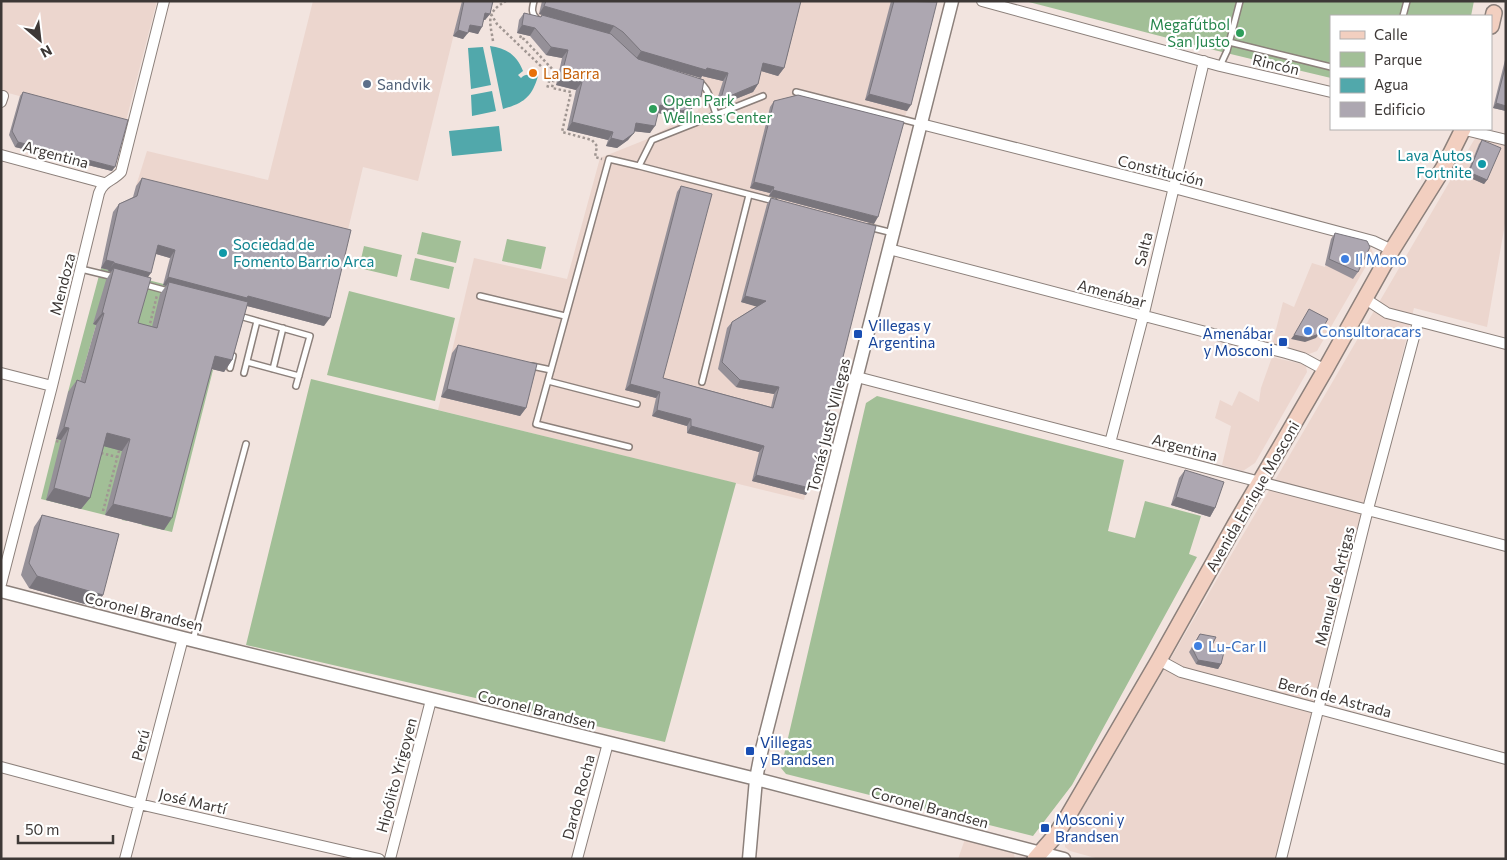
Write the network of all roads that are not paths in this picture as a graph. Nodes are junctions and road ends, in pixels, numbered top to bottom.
1 (164, 1) edge
2 (534, 1) edge
3 (952, 1) edge
4 (982, 1) edge
5 (1240, 1) edge
6 (1407, 1) edge
7 (1403, 15) edge
8 (546, 22) edge
9 (1229, 42) junction
10 (1204, 61) junction
11 (1220, 66) junction
12 (1330, 67) edge
13 (697, 81) edge
14 (796, 92) dead end
15 (1330, 92) edge
16 (763, 96) dead end
17 (716, 114) junction
18 (921, 124) junction
19 (1462, 130) edge
20 (1467, 130) edge
21 (1506, 140) edge
22 (1, 155) edge
23 (639, 166) junction
24 (104, 183) junction
25 (1174, 188) junction
26 (749, 195) junction
27 (778, 202) edge
28 (864, 225) edge
29 (894, 233) junction
30 (890, 249) junction
31 (1392, 250) junction
32 (81, 269) junction
33 (118, 278) edge
34 (136, 283) edge
35 (176, 293) edge
36 (480, 296) dead end
37 (1364, 298) junction
38 (564, 316) junction
39 (1143, 316) junction
40 (257, 321) junction
41 (1418, 322) junction
42 (241, 326) edge
43 (283, 328) junction
44 (1506, 344) edge
45 (234, 351) edge
46 (247, 362) junction
47 (524, 363) edge
48 (230, 368) edge
49 (273, 369) junction
50 (551, 370) junction
51 (1325, 370) junction
52 (1, 373) edge
53 (244, 373) dead end
54 (299, 376) junction
55 (857, 377) junction
56 (548, 381) junction
57 (702, 382) dead end
58 (52, 386) junction
59 (296, 386) dead end
60 (637, 404) dead end
61 (1110, 443) junction
62 (246, 444) dead end
63 (629, 447) dead end
64 (1260, 482) junction
65 (1368, 509) junction
66 (1506, 546) edge
67 (1, 584) edge
68 (1, 591) edge
69 (188, 639) junction
70 (1159, 660) junction
71 (431, 700) junction
72 (1320, 708) junction
73 (608, 743) junction
74 (1506, 758) edge
75 (1, 767) edge
76 (756, 779) junction
77 (139, 804) junction
78 (1038, 856) edge
79 (125, 859) edge
80 (380, 859) edge
81 (390, 859) edge
82 (577, 859) edge
83 (749, 859) edge
84 (1064, 859) edge
85 (1282, 859) edge

1 - 24 street
2 - 8 lane
3 - 18 street, Tomás Justo Villegas
4 - 10 street, Rincón
5 - 9 lane
6 - 7 lane
9 - 11 lane
9 - 12 lane
10 - 11 street, Rincón
10 - 25 street, Salta
11 - 15 street, Rincón
13 - 17 lane
14 - 18 lane
16 - 17 lane
17 - 23 lane
18 - 25 street, Constitución
18 - 29 street, Tomás Justo Villegas
19 - 31 main road, Avenida Enrique Mosconi
20 - 21 street
22 - 24 street, Argentina
23 - 26 lane
23 - 38 lane
24 - 32 street, Mendoza
25 - 31 street, Constitución
25 - 39 street, Salta
26 - 27 lane
26 - 57 lane
28 - 29 lane
29 - 30 street, Tomás Justo Villegas
30 - 39 street, Amenábar
30 - 55 street, Tomás Justo Villegas
31 - 37 main road, Avenida Enrique Mosconi
32 - 33 lane
32 - 58 street, Mendoza
34 - 35 lane
36 - 38 lane
37 - 41 street
37 - 51 main road, Avenida Enrique Mosconi
38 - 50 lane
39 - 51 street, Amenábar
39 - 61 street, Salta
40 - 42 lane
40 - 43 lane
40 - 46 lane
41 - 44 street
41 - 65 street, Manuel de Artigas
43 - 49 lane
43 - 54 lane
45 - 48 lane
46 - 49 lane
46 - 53 lane
47 - 50 lane
49 - 54 lane
50 - 56 lane
51 - 64 main road, Avenida Enrique Mosconi
52 - 58 street
54 - 59 lane
55 - 61 street, Argentina
55 - 76 street, Tomás Justo Villegas
56 - 60 lane
56 - 63 lane
58 - 67 street, Mendoza
61 - 64 street, Argentina
62 - 69 lane
64 - 65 street, Argentina
64 - 70 main road, Avenida Enrique Mosconi
65 - 66 street, Argentina
65 - 72 street, Manuel de Artigas
68 - 69 street, Coronel Brandsen
69 - 71 street, Coronel Brandsen
69 - 77 street, Perú
70 - 72 street, Berón de Astrada
70 - 78 main road, Avenida Enrique Mosconi
71 - 73 street, Coronel Brandsen
71 - 81 street, Hipólito Yrigoyen
72 - 74 street, Berón de Astrada
72 - 85 street, Manuel de Artigas
73 - 76 street, Coronel Brandsen
73 - 82 street, Dardo Rocha
75 - 77 street, José Martí
76 - 78 street, Coronel Brandsen
76 - 83 street, Tomás Justo Villegas
77 - 79 street, Perú
77 - 80 street, José Martí
78 - 84 street, Coronel Brandsen

